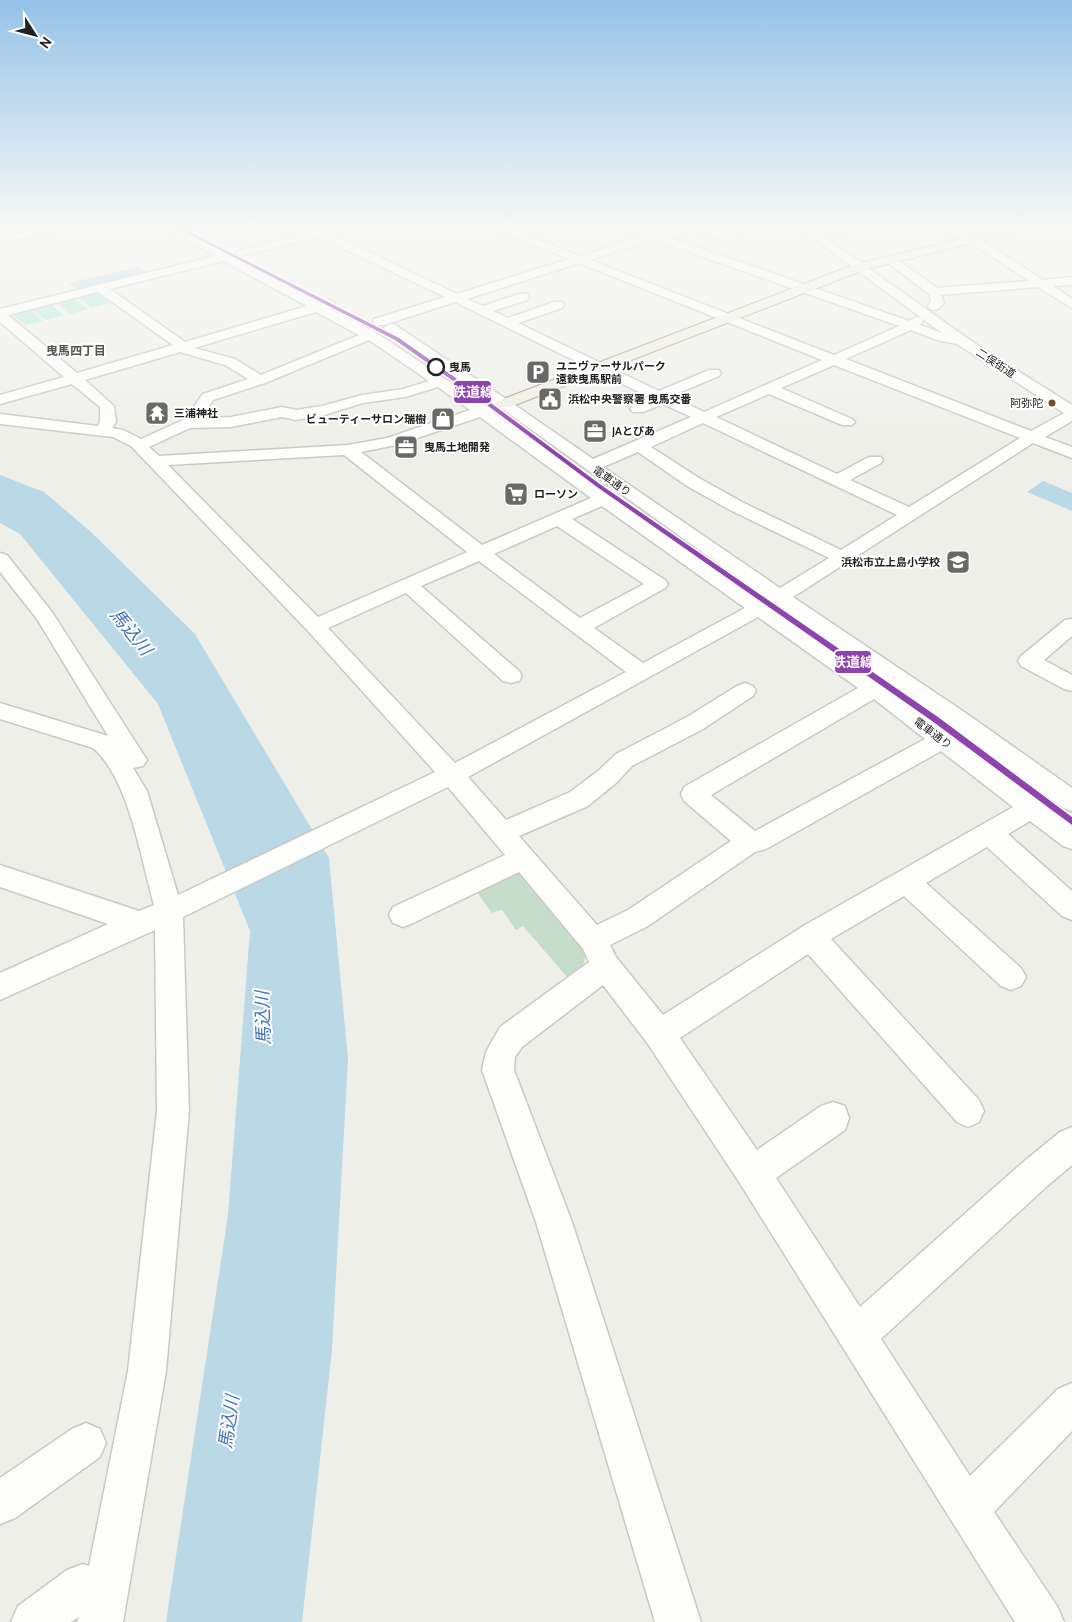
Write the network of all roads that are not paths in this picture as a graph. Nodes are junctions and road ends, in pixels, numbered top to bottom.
1 (55, 300) edge
2 (116, 300) edge
3 (322, 300) edge
4 (450, 300) edge
5 (459, 300) edge
6 (512, 300) edge
7 (683, 300) edge
8 (776, 300) edge
9 (838, 300) edge
10 (905, 300) edge
11 (937, 300) edge
12 (333, 305) junction
13 (558, 305) dead end
14 (482, 310) junction
15 (0, 314) edge
16 (925, 314) junction
17 (730, 318) junction
18 (508, 322) junction
19 (373, 325) junction
20 (910, 326) junction
21 (964, 341) junction
22 (182, 348) junction
23 (833, 359) junction
24 (601, 368) junction
25 (714, 373) dead end
26 (75, 378) junction
27 (260, 380) junction
28 (432, 384) dead end
29 (768, 388) junction
30 (661, 397) junction
31 (504, 404) junction
32 (638, 409) dead end
33 (482, 412) junction
34 (1072, 413) edge
35 (1, 415) edge
36 (704, 417) junction
37 (847, 422) dead end
38 (190, 423) junction
39 (102, 431) junction
40 (1031, 438) junction
41 (639, 446) junction
42 (348, 450) junction
43 (148, 453) junction
44 (1072, 453) edge
45 (875, 460) dead end
46 (591, 466) junction
47 (836, 481) junction
48 (603, 499) junction
49 (910, 514) junction
50 (559, 519) junction
51 (481, 552) junction
52 (842, 557) junction
53 (2, 561) edge
54 (408, 585) junction
55 (1, 592) edge
56 (781, 596) junction
57 (760, 607) junction
58 (1072, 625) edge
59 (315, 626) junction
60 (579, 627) junction
61 (642, 673) junction
62 (511, 676) dead end
63 (1072, 684) edge
64 (874, 689) junction
65 (745, 691) dead end
66 (0, 711) edge
67 (942, 740) junction
68 (452, 775) junction
69 (1067, 787) edge
70 (1032, 808) junction
71 (502, 832) junction
72 (989, 833) junction
73 (1072, 839) edge
74 (150, 841) junction
75 (750, 842) junction
76 (524, 858) junction
77 (0, 876) edge
78 (906, 881) junction
79 (1072, 908) edge
80 (166, 912) junction
81 (403, 915) dead end
82 (812, 936) junction
83 (600, 953) junction
84 (1011, 977) dead end
85 (0, 987) edge
86 (659, 1034) junction
87 (968, 1111) dead end
88 (833, 1118) dead end
89 (1072, 1144) edge
90 (753, 1173) junction
91 (858, 1335) junction
92 (1072, 1403) edge
93 (86, 1443) dead end
94 (0, 1503) edge
95 (967, 1509) junction
96 (91, 1604) edge
97 (34, 1622) edge
98 (678, 1622) edge
99 (1041, 1622) edge

1 - 15 street
2 - 22 street
3 - 12 street, 電車通り
4 - 19 street
5 - 14 street
6 - 14 street
7 - 17 street
8 - 17 main road
9 - 20 street
10 - 16 street, 二俣街道
11 - 16 street
12 - 19 street, 電車通り
12 - 22 street
13 - 18 street
14 - 18 street
15 - 26 street
16 - 20 street
16 - 21 street, 二俣街道
17 - 23 street
17 - 24 main road
18 - 24 street
19 - 27 street
19 - 31 street, 電車通り
19 - 33 street, 電車通り
20 - 21 street
20 - 23 street
21 - 34 street, 二俣街道
22 - 26 street
22 - 27 street
23 - 29 street
23 - 40 street
24 - 30 street
24 - 31 main road
25 - 30 street
26 - 35 street
26 - 39 street
27 - 38 street
28 - 38 street
29 - 36 street
29 - 37 street
30 - 32 street
30 - 36 street
31 - 33 street
31 - 46 street, 電車通り
33 - 42 street
33 - 48 street, 電車通り
34 - 40 street
35 - 39 street
36 - 41 street
36 - 47 street
38 - 43 street
39 - 43 street
40 - 44 street
40 - 49 street
41 - 46 street
41 - 52 street
42 - 43 street
42 - 51 street
43 - 59 street
45 - 47 street
46 - 56 street, 電車通り
47 - 49 street
48 - 50 street
48 - 57 street, 電車通り
49 - 52 street
50 - 51 street
50 - 60 street
51 - 54 street
51 - 60 street
52 - 56 street
53 - 55 street
53 - 74 street
54 - 59 street
54 - 62 street
56 - 57 street
56 - 69 street, 電車通り
57 - 61 street
57 - 64 street, 電車通り
58 - 63 street
59 - 68 street
60 - 61 street
61 - 68 street
64 - 67 street, 電車通り
64 - 75 street
65 - 71 street
66 - 74 street
67 - 70 street, 電車通り
67 - 75 street
68 - 71 street
68 - 80 street
70 - 72 street
70 - 73 street, 電車通り
71 - 76 street
72 - 78 street
72 - 79 street
74 - 80 street
75 - 83 street
76 - 81 street
76 - 83 street
77 - 80 street
78 - 82 street
78 - 84 street
80 - 85 street
80 - 96 street
82 - 86 street
82 - 87 street
83 - 86 street
83 - 98 street
86 - 90 street
88 - 90 street
89 - 91 street
90 - 91 street
91 - 95 street
92 - 95 street
93 - 94 street
95 - 99 street
96 - 97 street

